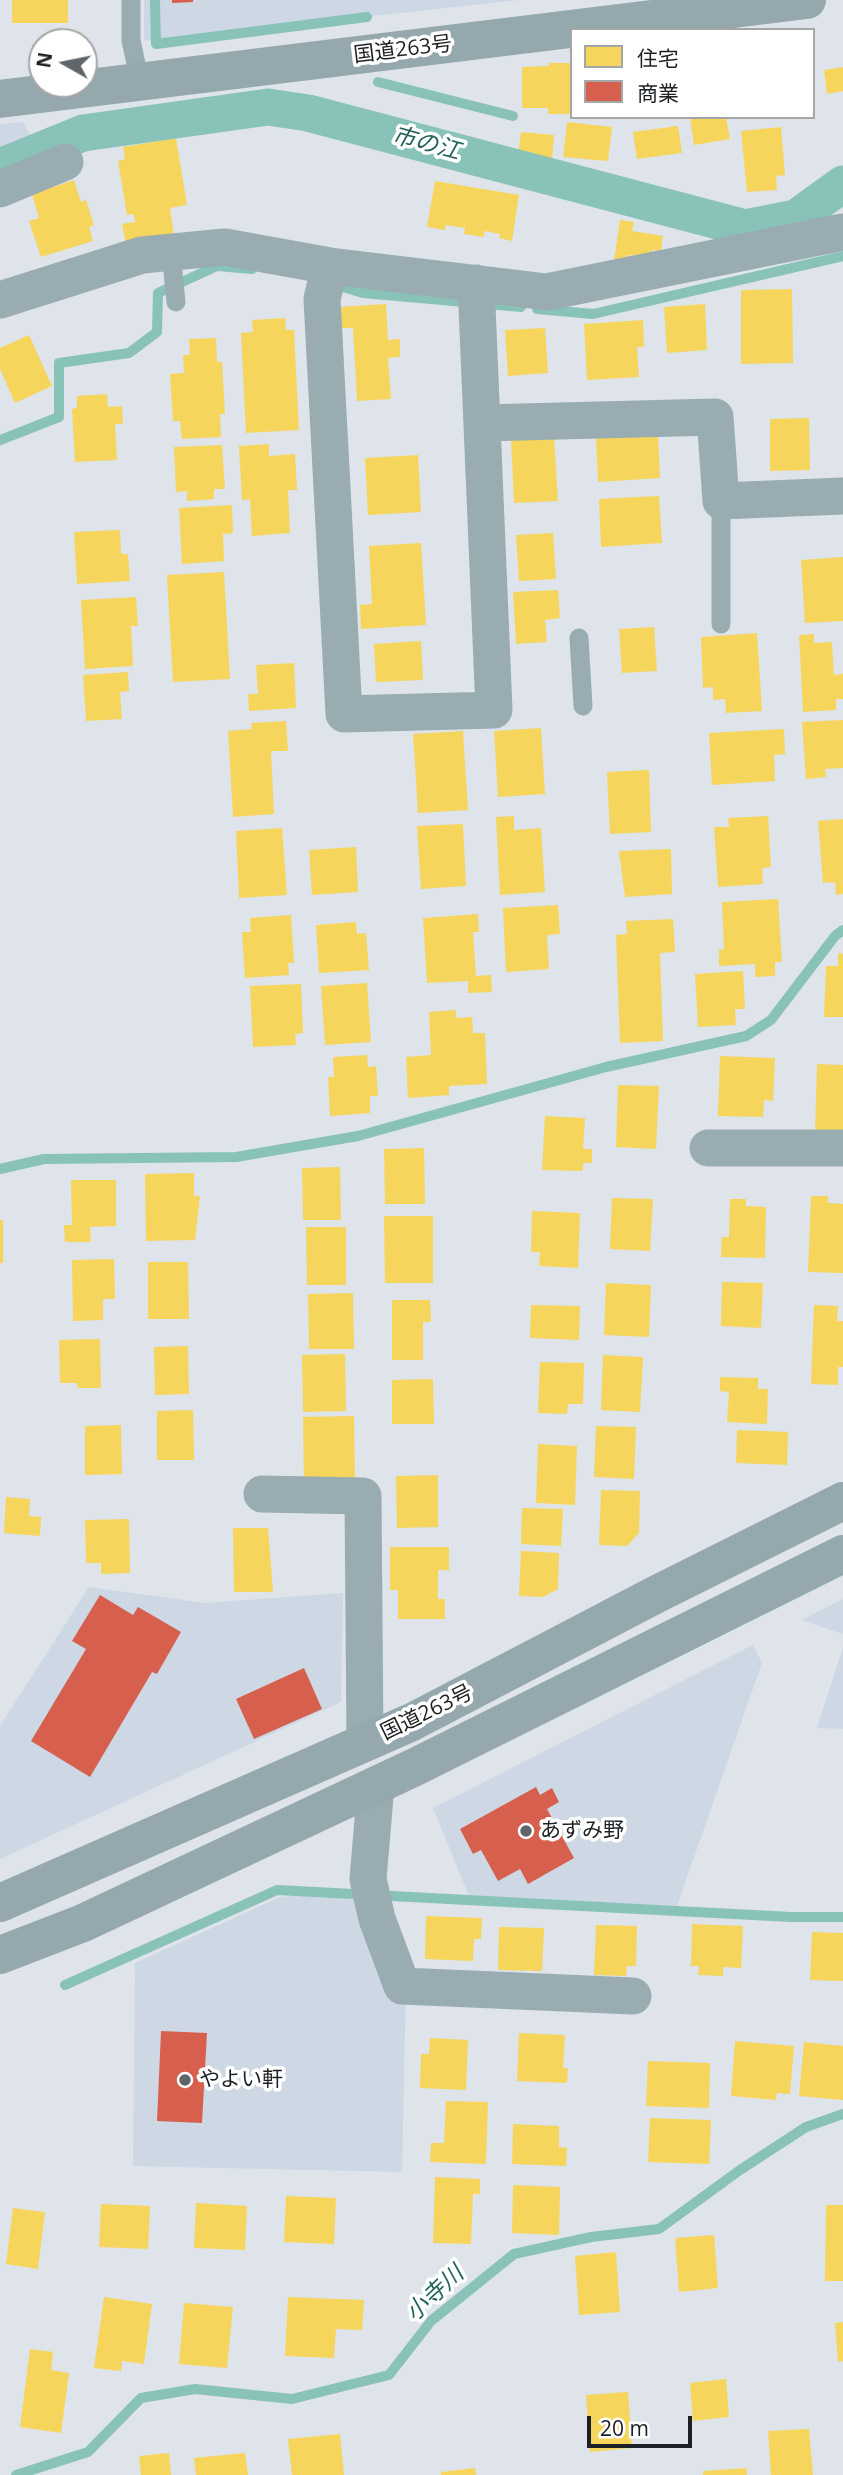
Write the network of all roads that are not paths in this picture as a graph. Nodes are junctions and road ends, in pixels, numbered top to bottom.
1 (131, 0) edge
2 (807, 0) edge
3 (755, 3) edge
4 (139, 83) junction
5 (0, 99) edge
6 (65, 162) dead end
7 (0, 189) edge
8 (843, 232) edge
9 (172, 260) junction
10 (326, 282) junction
11 (476, 283) junction
12 (0, 300) edge
13 (176, 302) dead end
14 (482, 423) junction
15 (843, 496) edge
16 (721, 501) junction
17 (721, 624) dead end
18 (579, 638) dead end
19 (583, 706) dead end
20 (708, 1148) dead end
21 (843, 1148) edge
22 (262, 1494) dead end
23 (843, 1501) edge
24 (843, 1553) edge
25 (365, 1742) junction
26 (376, 1785) junction
27 (0, 1903) edge
28 (0, 1955) edge
29 (633, 1996) dead end

1 - 4 lane
2 - 3 highway, 国道263号
3 - 4 highway, 国道263号
4 - 5 highway, 国道263号
6 - 7 street
8 - 11 street
9 - 10 street
9 - 12 street
9 - 13 lane
10 - 11 street
10 - 14 street
11 - 14 street
14 - 16 street
15 - 16 street
16 - 17 lane
18 - 19 lane
20 - 21 street
22 - 25 street
23 - 25 highway, 国道263号
24 - 26 highway, 国道263号
25 - 27 highway, 国道263号
26 - 28 highway, 国道263号
26 - 29 street

